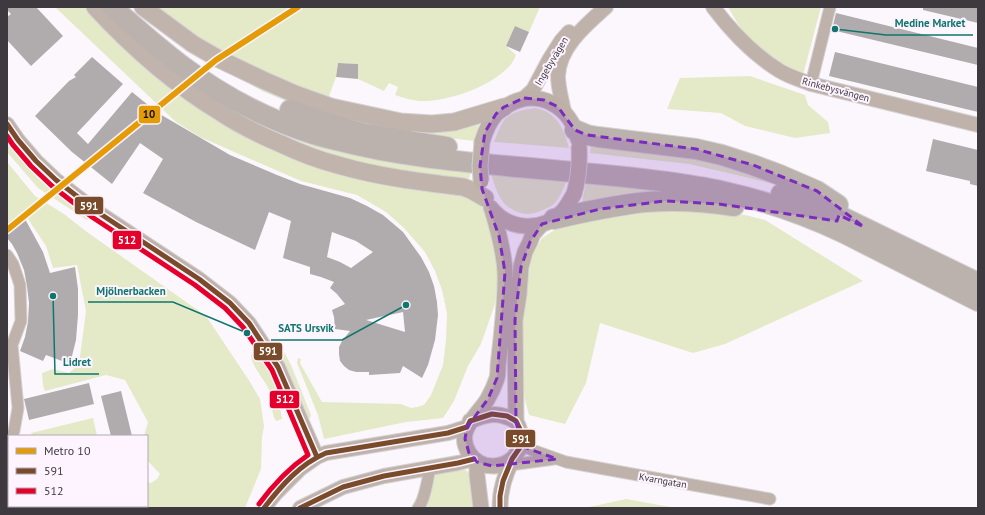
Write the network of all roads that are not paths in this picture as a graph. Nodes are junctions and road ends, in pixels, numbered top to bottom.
1 (95, 7) edge
2 (112, 7) edge
3 (132, 7) edge
4 (143, 7) edge
5 (595, 7) edge
6 (606, 7) edge
7 (830, 7) edge
8 (713, 9) edge
9 (811, 84) junction
10 (524, 98) junction
11 (504, 107) junction
12 (564, 112) junction
13 (7, 124) edge
14 (978, 125) edge
15 (577, 138) junction
16 (489, 204) junction
17 (805, 217) junction
18 (548, 221) junction
19 (864, 227) junction
20 (9, 253) edge
21 (978, 283) edge
22 (978, 301) edge
23 (10, 344) edge
24 (516, 421) junction
25 (469, 424) junction
26 (12, 435) edge
27 (317, 457) junction
28 (514, 457) junction
29 (557, 459) junction
30 (476, 460) junction
31 (430, 467) junction
32 (770, 500) dead end
33 (264, 508) edge
34 (300, 508) edge
35 (418, 508) edge
36 (481, 508) edge
37 (500, 508) edge

1 - 16 main road
2 - 17 highway
3 - 19 highway
4 - 11 main road
5 - 10 street, Ingebyvägen
6 - 12 street, Ingebyvägen
7 - 9 street
8 - 9 street, Rinkebysvängen
9 - 14 street, Rinkebysvängen
10 - 11 main road
10 - 12 main road
11 - 16 main road, bridge
12 - 15 main road
13 - 27 street
15 - 18 main road, bridge
15 - 19 highway
16 - 18 main road
16 - 25 main road
17 - 18 highway
17 - 22 highway
18 - 24 main road
19 - 21 highway
20 - 23 street
23 - 26 street
24 - 25 main road
24 - 28 main road
25 - 27 street
25 - 30 main road
27 - 33 street
28 - 29 street, Kvarngatan
28 - 29 street
28 - 30 main road
28 - 37 main road
29 - 32 street, Kvarngatan
30 - 31 street
30 - 36 main road
31 - 34 street
31 - 35 street

